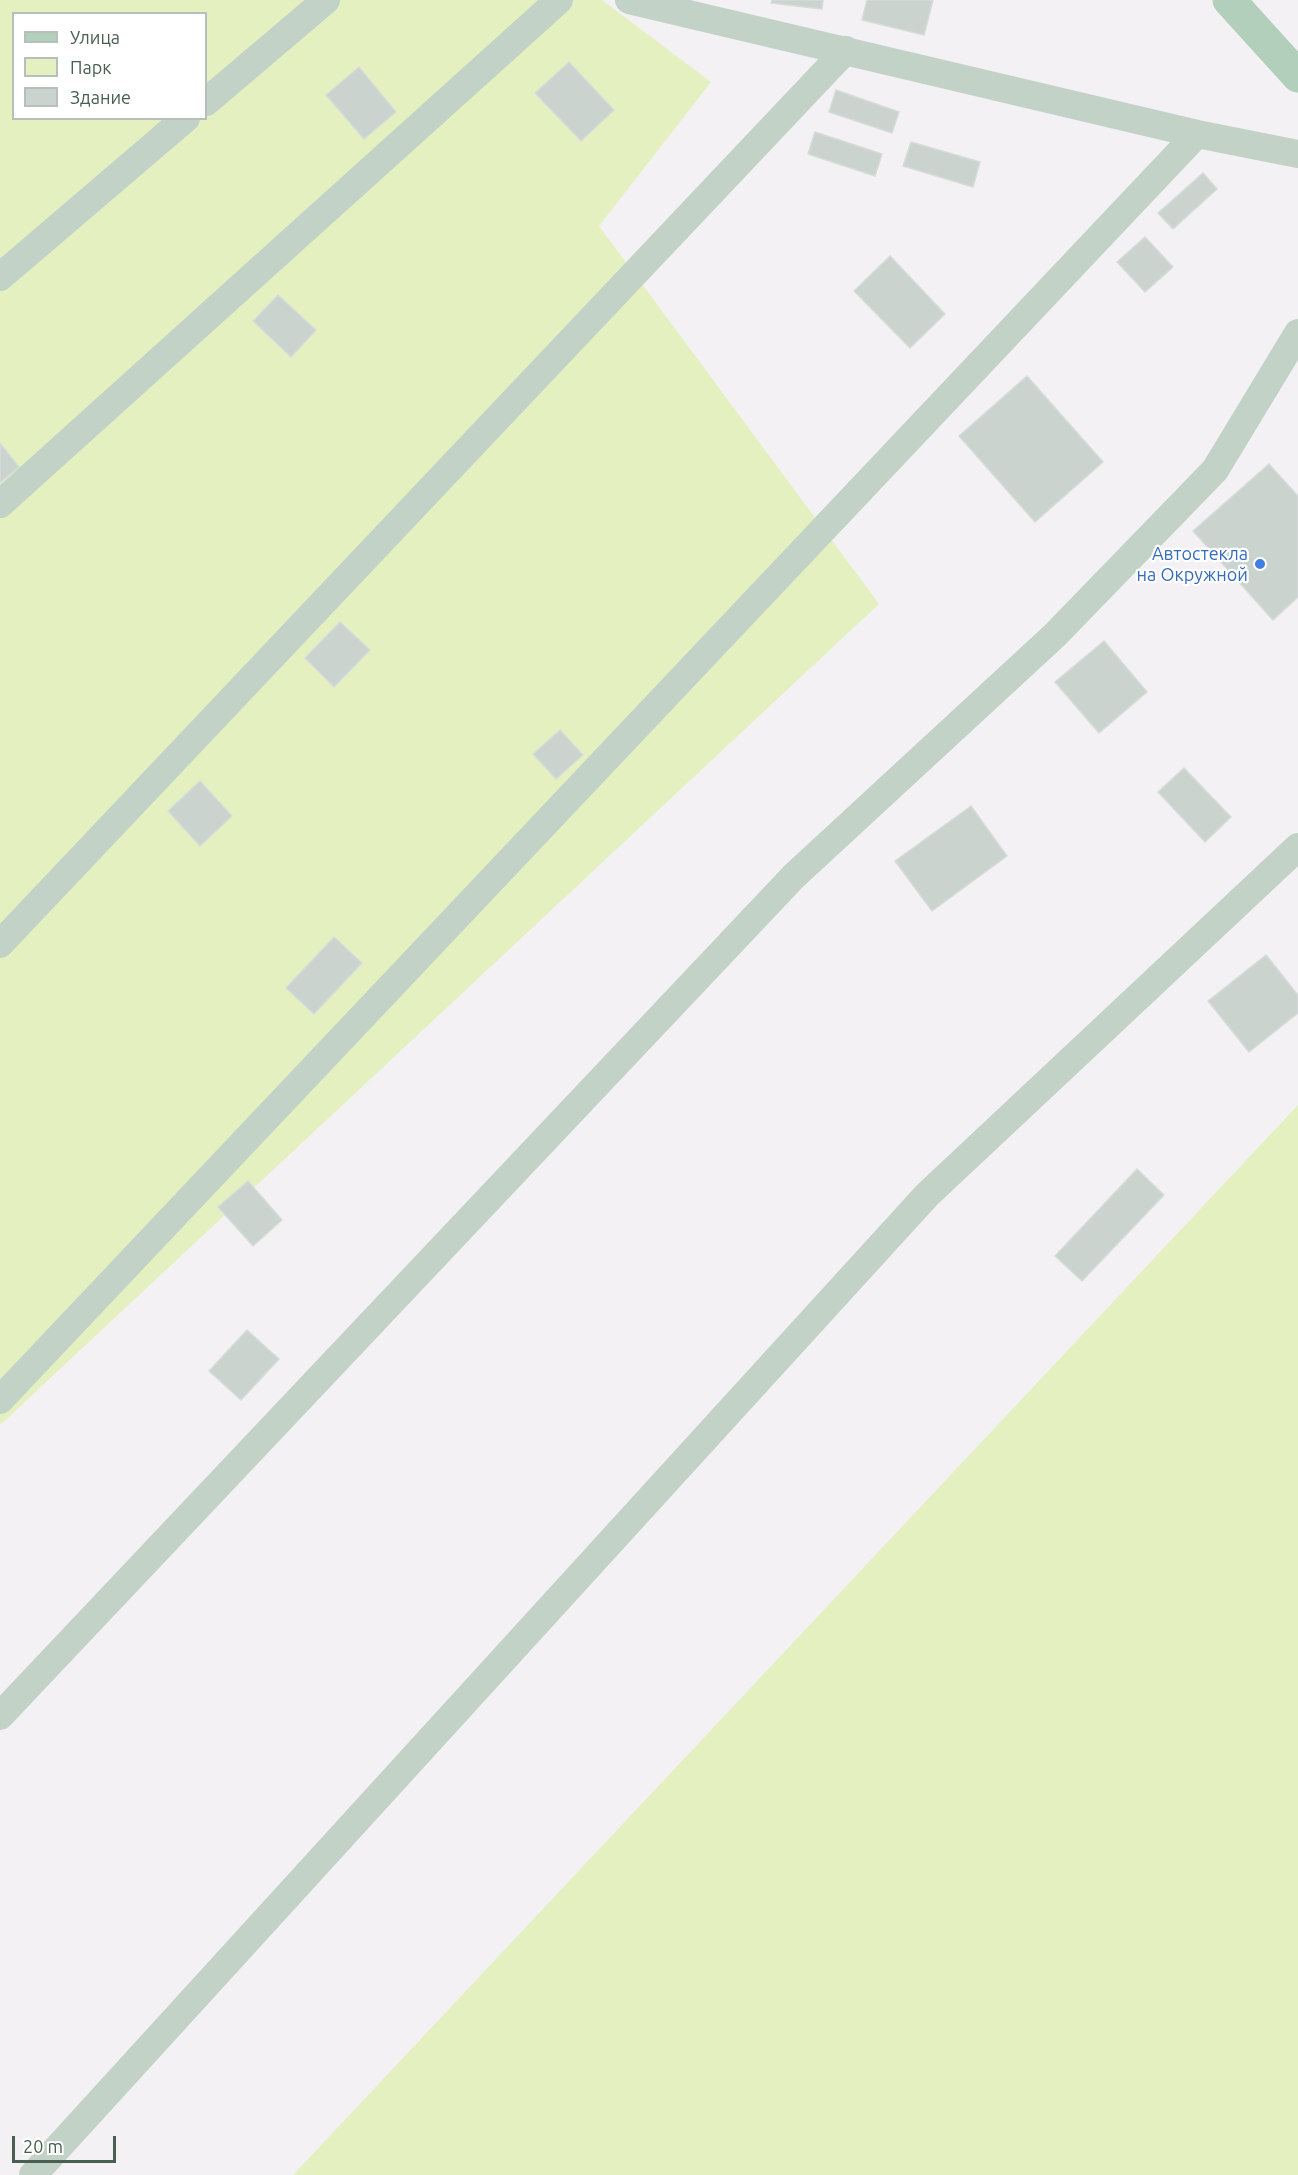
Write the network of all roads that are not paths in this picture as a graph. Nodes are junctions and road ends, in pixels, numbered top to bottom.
1 (326, 0) edge
2 (559, 0) edge
3 (629, 0) edge
4 (1229, 0) edge
5 (846, 50) junction
6 (1298, 76) edge
7 (207, 101) edge
8 (184, 120) edge
9 (1197, 134) junction
10 (1298, 154) edge
11 (0, 277) edge
12 (1298, 333) edge
13 (0, 504) edge
14 (1298, 847) edge
15 (0, 944) edge
16 (0, 1401) edge
17 (0, 1716) edge
18 (33, 2175) edge

1 - 7 street
2 - 13 street
3 - 5 street
4 - 6 main road
5 - 9 street
5 - 15 street
8 - 11 street
9 - 10 street
9 - 16 street
12 - 17 street
14 - 18 street

